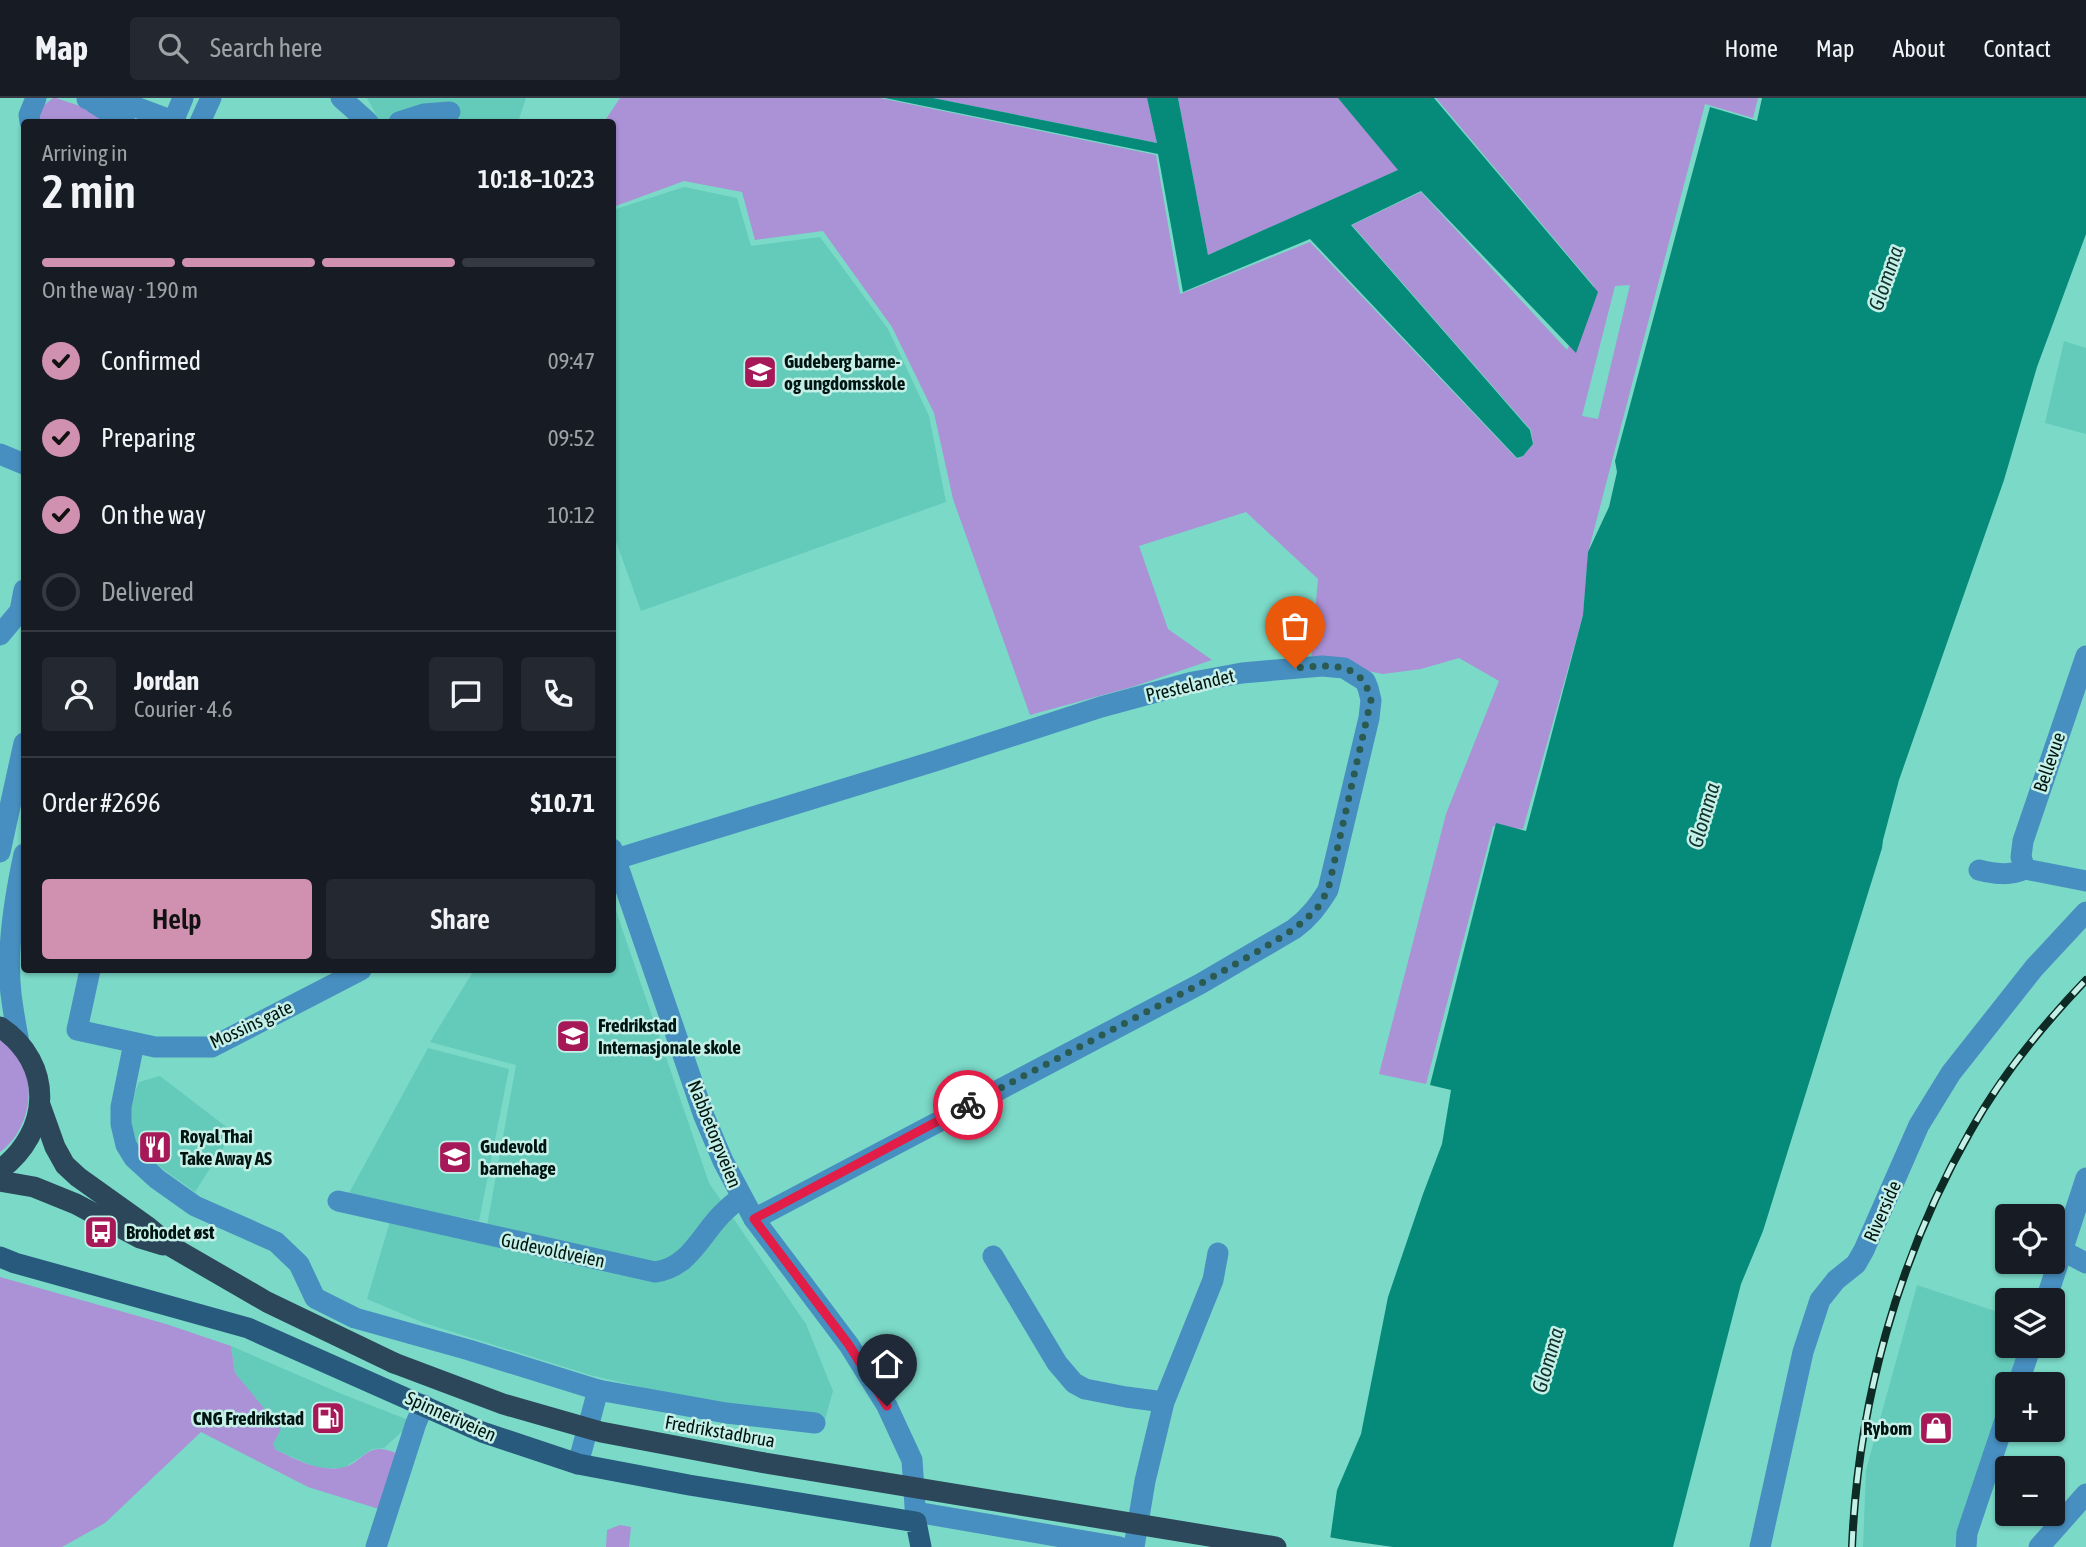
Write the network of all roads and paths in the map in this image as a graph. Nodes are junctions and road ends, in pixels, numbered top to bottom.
1 (36, 98) edge
2 (86, 98) edge
3 (183, 98) edge
4 (211, 98) edge
5 (341, 98) edge
6 (450, 113) dead end
7 (30, 119) edge
8 (120, 119) edge
9 (166, 119) edge
10 (175, 119) edge
11 (201, 119) edge
12 (365, 119) edge
13 (408, 119) edge
14 (0, 454) edge
15 (21, 463) edge
16 (21, 606) edge
17 (0, 635) edge
18 (2086, 656) edge
19 (21, 757) edge
20 (0, 852) edge
21 (616, 853) edge
22 (616, 860) edge
23 (21, 869) edge
24 (2025, 869) junction
25 (1979, 870) dead end
26 (2086, 881) edge
27 (2086, 912) edge
28 (89, 973) edge
29 (355, 973) edge
30 (0, 1027) edge
31 (19, 1043) junction
32 (134, 1043) junction
33 (40, 1105) junction
34 (0, 1170) edge
35 (2086, 1178) edge
36 (0, 1181) edge
37 (741, 1197) junction
38 (338, 1201) dead end
39 (754, 1219) junction
40 (2065, 1245) edge
41 (181, 1252) junction
42 (2065, 1252) edge
43 (1218, 1253) dead end
44 (993, 1256) dead end
45 (0, 1257) edge
46 (2086, 1263) edge
47 (598, 1390) junction
48 (1164, 1402) junction
49 (424, 1405) junction
50 (815, 1423) dead end
51 (1998, 1442) edge
52 (578, 1464) junction
53 (2086, 1494) edge
54 (916, 1517) junction
55 (376, 1547) edge
56 (921, 1547) edge
57 (1120, 1547) edge
58 (1134, 1547) edge
59 (1276, 1547) edge
60 (1760, 1547) edge
61 (1966, 1547) edge
62 (2039, 1547) edge

1 - 7 street
2 - 8 street
2 - 9 street
3 - 10 street
4 - 11 street
5 - 12 street
6 - 13 street
14 - 15 street
16 - 17 street
18 - 24 street, Bellevue
19 - 20 street
21 - 39 street, Prestelandet
22 - 37 street, Nabbetorpveien
23 - 31 street
24 - 25 street
24 - 26 street
27 - 60 street, Riverside
28 - 32 street, Mossins gate
29 - 32 street, Mossins gate
30 - 31 highway
31 - 33 highway
32 - 47 street
33 - 34 highway
33 - 41 highway
35 - 40 street
36 - 41 highway
37 - 38 street, Gudevoldveien
37 - 39 street, Nabbetorpveien
39 - 54 street, Nabbetorpveien
41 - 59 highway, Fredrikstadbrua, bridge
42 - 46 street
43 - 48 street
44 - 48 street
45 - 49 main road, Spinneriveien
47 - 50 street
47 - 52 street
48 - 58 street
49 - 52 main road, Spinneriveien
49 - 55 street
51 - 61 street
52 - 54 main road, Spinneriveien
53 - 62 street
54 - 56 main road, Nabbetorpveien
54 - 57 street

